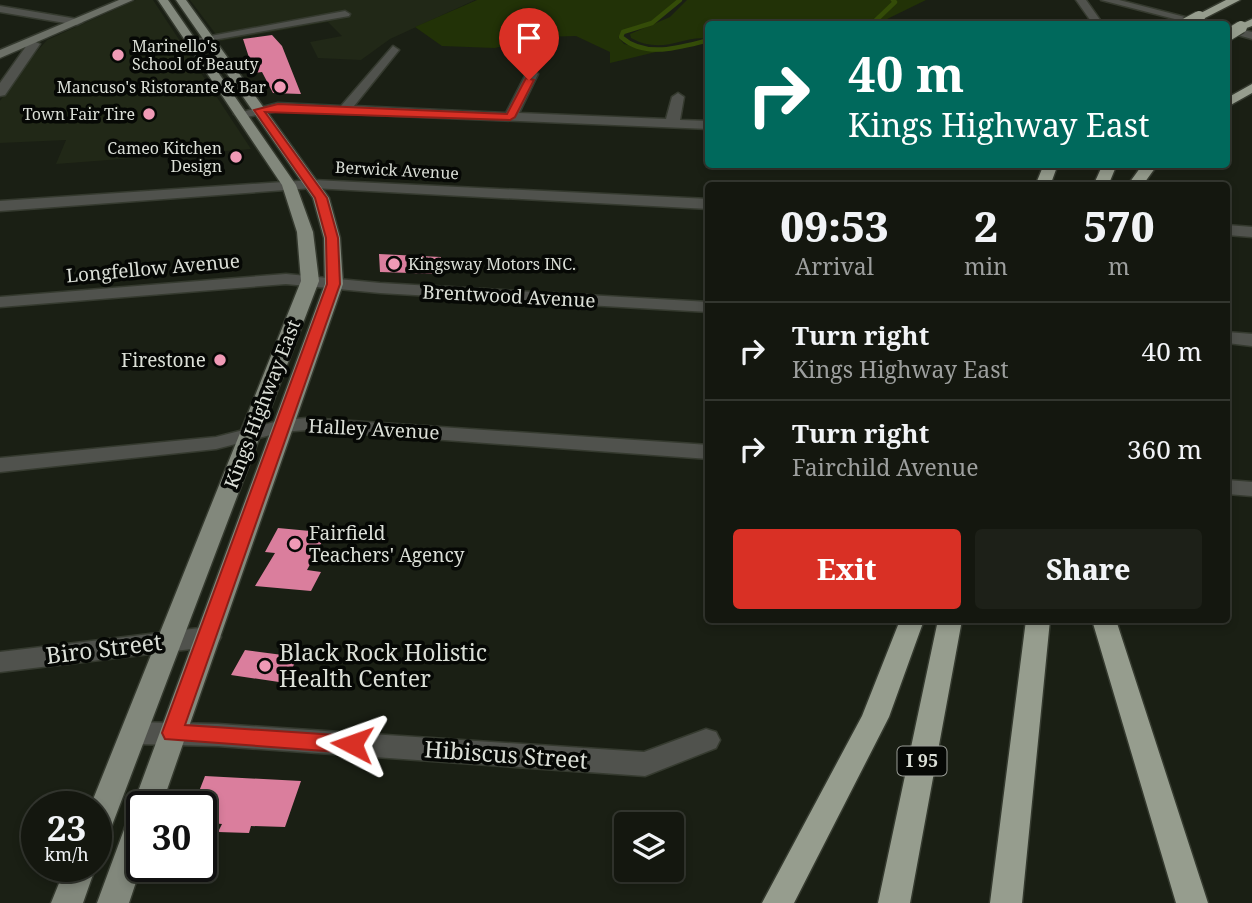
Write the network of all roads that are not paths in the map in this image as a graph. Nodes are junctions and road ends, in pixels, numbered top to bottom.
1 (6, 0) edge
2 (128, 0) edge
3 (163, 0) edge
4 (181, 0) edge
5 (1081, 0) edge
6 (1106, 0) edge
7 (1214, 0) edge
8 (1235, 0) edge
9 (0, 2) edge
10 (0, 9) edge
11 (345, 14) dead end
12 (1096, 21) edge
13 (1189, 21) edge
14 (77, 22) junction
15 (1247, 24) edge
16 (1230, 30) edge
17 (1230, 34) edge
18 (1252, 36) edge
19 (199, 39) junction
20 (29, 42) junction
21 (393, 50) dead end
22 (0, 54) edge
23 (532, 74) dead end
24 (1252, 88) edge
25 (0, 92) edge
26 (678, 97) dead end
27 (1230, 101) edge
28 (344, 110) junction
29 (250, 112) junction
30 (510, 117) junction
31 (672, 124) junction
32 (705, 125) edge
33 (1148, 168) edge
34 (1137, 182) edge
35 (313, 184) junction
36 (289, 185) junction
37 (705, 204) edge
38 (0, 206) edge
39 (1230, 230) edge
40 (1252, 232) edge
41 (310, 281) junction
42 (334, 284) junction
43 (0, 302) edge
44 (705, 307) edge
45 (1230, 338) edge
46 (1252, 340) edge
47 (282, 426) junction
48 (248, 435) junction
49 (705, 452) edge
50 (0, 465) edge
51 (1230, 487) edge
52 (1252, 489) edge
53 (911, 623) edge
54 (949, 623) edge
55 (1038, 623) edge
56 (1105, 623) edge
57 (208, 636) junction
58 (170, 641) junction
59 (0, 662) edge
60 (134, 733) junction
61 (172, 733) junction
62 (706, 740) dead end
63 (111, 791) edge
64 (152, 791) edge
65 (126, 865) edge
66 (75, 882) edge
67 (67, 903) edge
68 (113, 903) edge
69 (778, 903) edge
70 (894, 903) edge
71 (1006, 903) edge
72 (1192, 903) edge

1 - 9 street
2 - 14 street
3 - 19 main road, Kings Highway East
4 - 19 main road, Kings Highway East
5 - 12 street
6 - 13 street
7 - 13 highway
8 - 13 highway
10 - 14 street
11 - 19 street
14 - 20 street
15 - 17 highway, bridge
16 - 18 street
19 - 29 main road, Kings Highway East
20 - 22 street
20 - 25 street
21 - 28 street
23 - 30 street
24 - 27 highway
26 - 31 street
28 - 29 street
28 - 30 street
29 - 35 main road, Kings Highway East
29 - 36 main road, Kings Highway East
30 - 31 street
31 - 32 street
33 - 34 highway
35 - 36 street, Berwick Avenue
35 - 37 street, Berwick Avenue
35 - 42 main road, Kings Highway East
36 - 38 street, Berwick Avenue
36 - 41 main road, Kings Highway East
39 - 40 street
41 - 42 street, Brentwood Avenue
41 - 43 street, Longfellow Avenue
41 - 48 main road, Kings Highway East
42 - 44 street, Brentwood Avenue
42 - 47 main road, Kings Highway East
45 - 46 street
47 - 48 street, Halley Avenue
47 - 49 street, Halley Avenue
47 - 57 main road, Kings Highway East
48 - 50 street, Halley Avenue
48 - 58 main road, Kings Highway East
51 - 52 street
53 - 69 highway
54 - 70 highway, I 95
55 - 71 highway
56 - 72 highway
57 - 58 street, Biro Street
57 - 61 main road, Kings Highway East
58 - 59 street, Biro Street
58 - 60 main road, Kings Highway East
60 - 61 street, Hibiscus Street
60 - 63 main road, Kings Highway East
61 - 62 street, Hibiscus Street
61 - 64 main road, Kings Highway East
65 - 68 main road
66 - 67 main road

